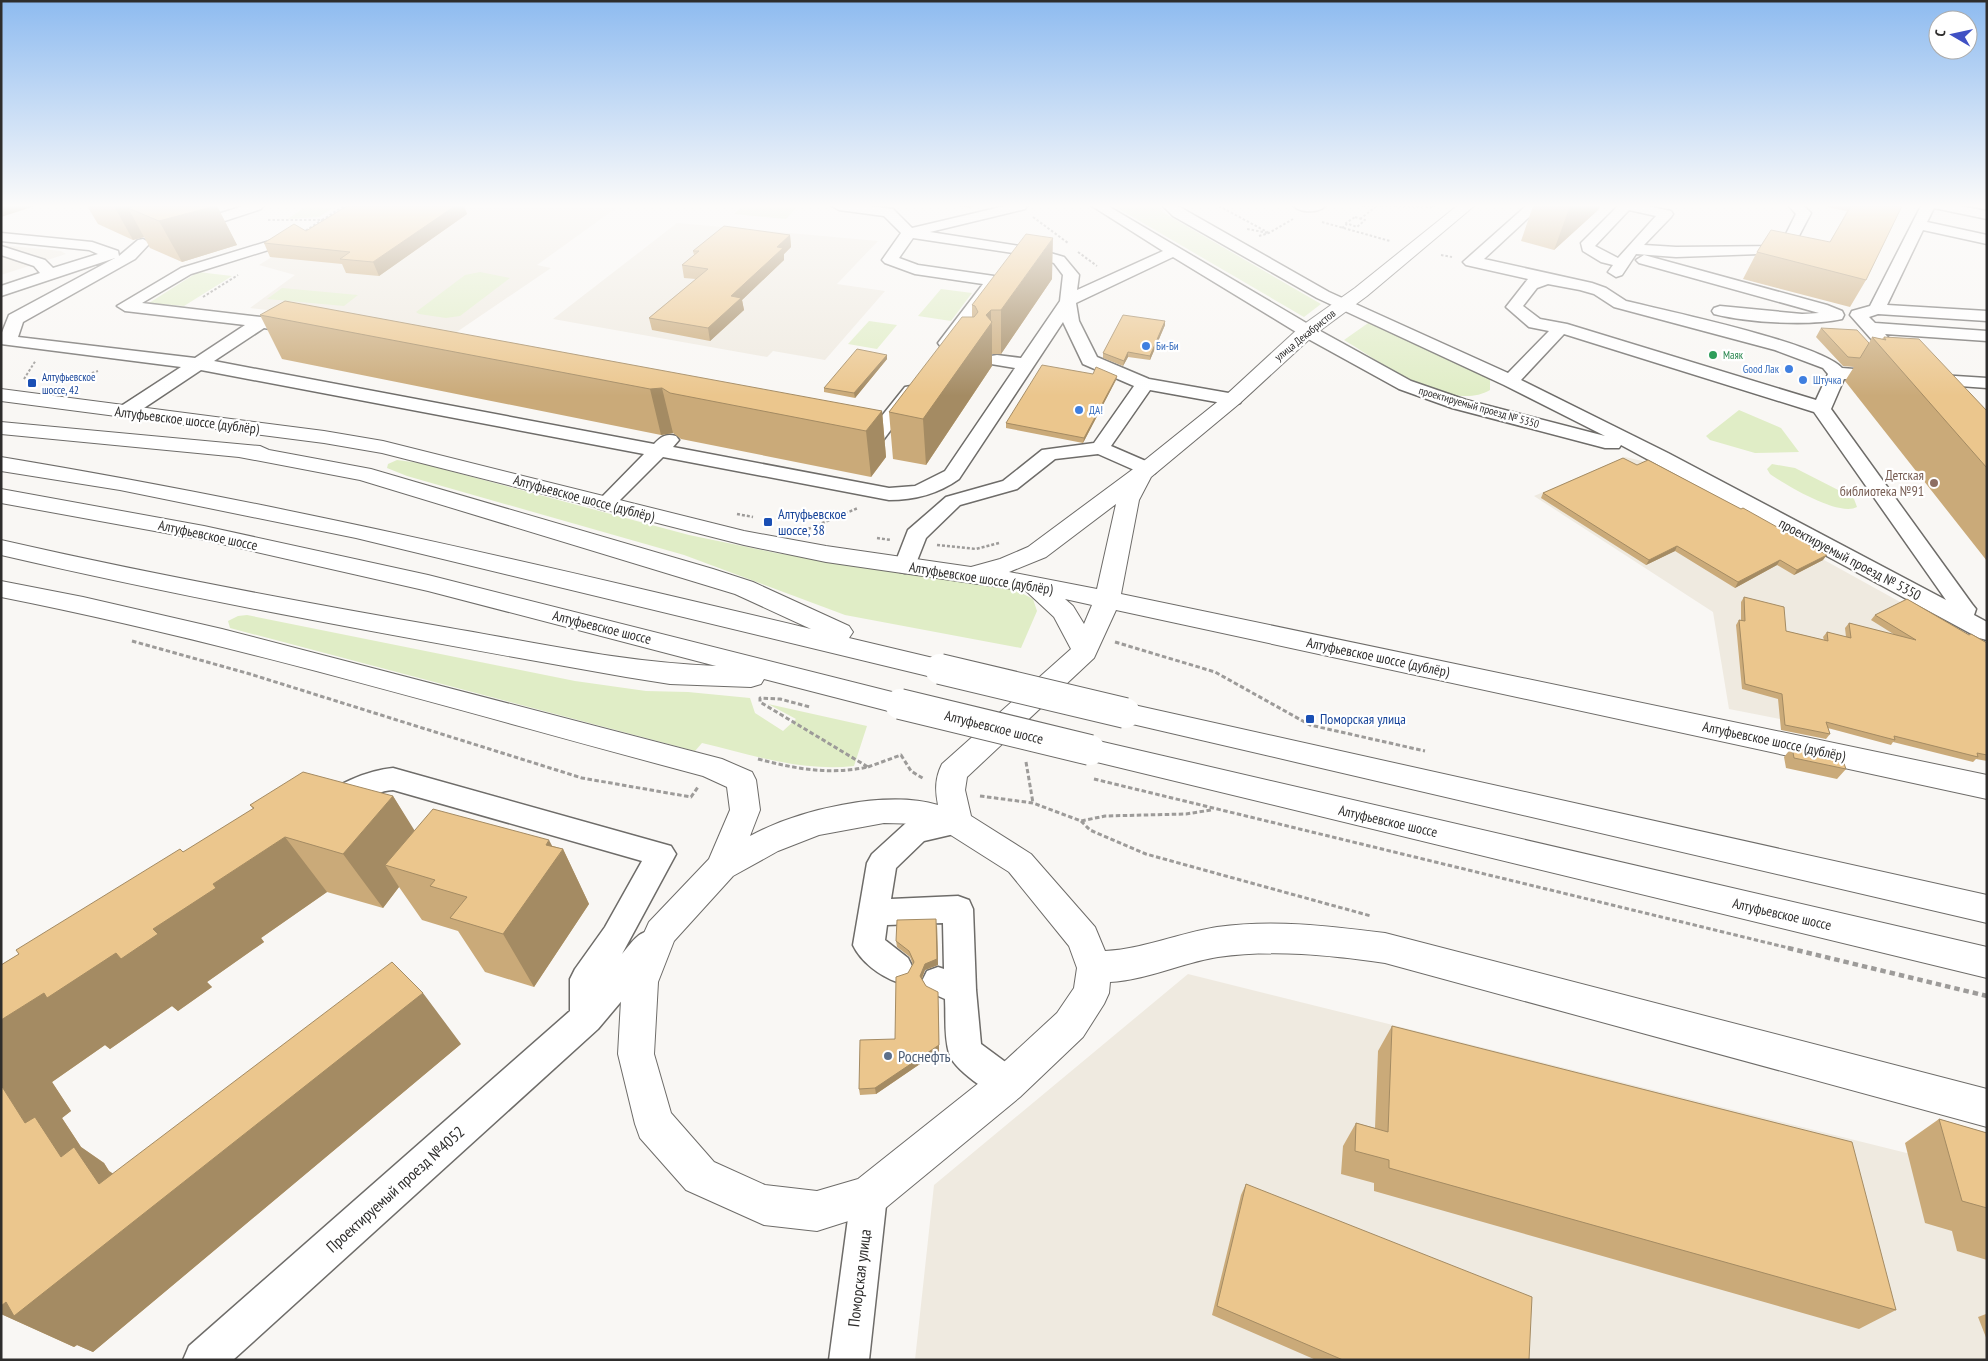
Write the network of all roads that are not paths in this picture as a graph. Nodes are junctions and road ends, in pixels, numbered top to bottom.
1 (45, 270) edge
2 (65, 270) edge
3 (105, 270) edge
4 (191, 270) edge
5 (918, 270) edge
6 (1067, 270) edge
7 (1134, 270) edge
8 (1205, 270) edge
9 (1277, 270) edge
10 (1388, 270) edge
11 (1506, 270) edge
12 (1663, 270) edge
13 (1896, 270) edge
14 (51, 274) junction
15 (1550, 279) junction
16 (1, 291) edge
17 (1068, 300) junction
18 (1345, 304) junction
19 (1877, 309) junction
20 (1720, 311) dead end
21 (1836, 315) junction
22 (1858, 315) junction
23 (1987, 316) edge
24 (261, 322) junction
25 (1561, 328) junction
26 (1870, 328) junction
27 (1307, 331) junction
28 (316, 332) dead end
29 (1987, 336) edge
30 (959, 353) edge
31 (997, 360) edge
32 (200, 364) junction
33 (1026, 364) junction
34 (1480, 367) junction
35 (1837, 373) junction
36 (1915, 378) junction
37 (919, 380) edge
38 (1510, 381) junction
39 (1987, 383) edge
40 (1146, 384) junction
41 (1427, 394) junction
42 (1, 395) edge
43 (1233, 399) junction
44 (1935, 400) edge
45 (1822, 408) junction
46 (125, 412) junction
47 (1, 428) edge
48 (273, 431) junction
49 (836, 432) edge
50 (665, 444) junction
51 (1100, 448) junction
52 (243, 452) junction
53 (330, 454) junction
54 (1661, 457) junction
55 (439, 460) junction
56 (1, 464) edge
57 (1148, 469) junction
58 (384, 480) junction
59 (1, 496) edge
60 (605, 504) junction
61 (1, 547) edge
62 (905, 566) junction
63 (949, 572) junction
64 (110, 573) junction
65 (1034, 584) junction
66 (1, 589) edge
67 (56, 599) junction
68 (1107, 600) junction
69 (168, 603) junction
70 (276, 605) junction
71 (1961, 618) junction
72 (1987, 632) edge
73 (261, 648) junction
74 (1084, 651) junction
75 (901, 660) junction
76 (862, 693) junction
77 (1987, 787) edge
78 (964, 809) junction
79 (308, 820) edge
80 (722, 868) junction
81 (1987, 909) edge
82 (874, 914) junction
83 (661, 932) junction
84 (1987, 963) edge
85 (897, 968) dead end
86 (1094, 968) junction
87 (639, 996) junction
88 (586, 1018) junction
89 (1007, 1084) junction
90 (1987, 1108) edge
91 (869, 1196) junction
92 (203, 1360) edge
93 (849, 1360) edge

1 - 14 street
2 - 14 street
3 - 32 street
4 - 24 street
5 - 30 street
6 - 17 street
7 - 17 street
8 - 27 street, проектируемый проезд № 5350
9 - 18 street, проектируемый проезд № 5350
10 - 18 main road, улица Декабристов
11 - 15 street
12 - 21 street
13 - 19 street
14 - 16 street
15 - 25 street
15 - 35 street
17 - 33 street
17 - 40 street
18 - 27 main road, улица Декабристов
18 - 34 street, проектируемый проезд № 5350
19 - 22 street
19 - 23 street
20 - 21 street
21 - 22 street
22 - 26 street
24 - 28 street
24 - 32 street
25 - 38 street
25 - 45 street
26 - 29 street
26 - 36 street
27 - 41 street, проектируемый проезд № 5350
27 - 43 main road, улица Декабристов
31 - 33 street
32 - 46 street
32 - 50 street
33 - 50 street
34 - 38 street, проектируемый проезд № 5350
34 - 41 street
35 - 36 street
35 - 45 street
36 - 39 street
36 - 44 street
37 - 49 street
38 - 54 street, проектируемый проезд № 5350
40 - 43 street
40 - 51 street
41 - 54 street, проектируемый проезд № 5350
42 - 46 main road, Алтуфьевское шоссе (дублёр)
43 - 57 main road, улица Декабристов
45 - 71 street
46 - 48 main road, Алтуфьевское шоссе (дублёр)
47 - 52 main road
48 - 53 main road
48 - 55 main road, Алтуфьевское шоссе (дублёр)
50 - 60 street
51 - 57 street
51 - 62 street
52 - 53 main road
52 - 58 main road
53 - 55 main road
53 - 58 main road
54 - 71 street, проектируемый проезд № 5350
55 - 60 main road, Алтуфьевское шоссе (дублёр)
56 - 75 main road
57 - 63 main road, улица Декабристов
57 - 68 main road, улица Декабристов
58 - 75 main road
59 - 76 main road, Алтуфьевское шоссе
60 - 62 main road, Алтуфьевское шоссе (дублёр)
61 - 64 main road
62 - 63 main road, Алтуфьевское шоссе (дублёр)
63 - 65 main road, Алтуфьевское шоссе (дублёр)
64 - 69 main road
64 - 70 main road
65 - 68 main road, Алтуфьевское шоссе (дублёр)
65 - 74 main road
66 - 67 main road
67 - 69 main road
67 - 73 main road
68 - 74 main road, улица Декабристов
68 - 77 main road, Алтуфьевское шоссе (дублёр)
69 - 70 main road
69 - 73 main road
70 - 76 main road
71 - 72 street, проектируемый проезд № 5350
73 - 80 main road
74 - 78 main road
75 - 81 main road, bridge
76 - 84 main road, Алтуфьевское шоссе, bridge
78 - 80 main road
78 - 82 street
78 - 86 main road
79 - 88 street
80 - 83 main road
82 - 85 street
82 - 89 street
83 - 87 main road
83 - 88 street, Проектируемый проезд №4052
86 - 89 main road
86 - 90 main road
87 - 88 street, Проектируемый проезд №4052
87 - 91 main road
88 - 92 street, Проектируемый проезд №4052
89 - 91 main road
91 - 93 street, Поморская улица

